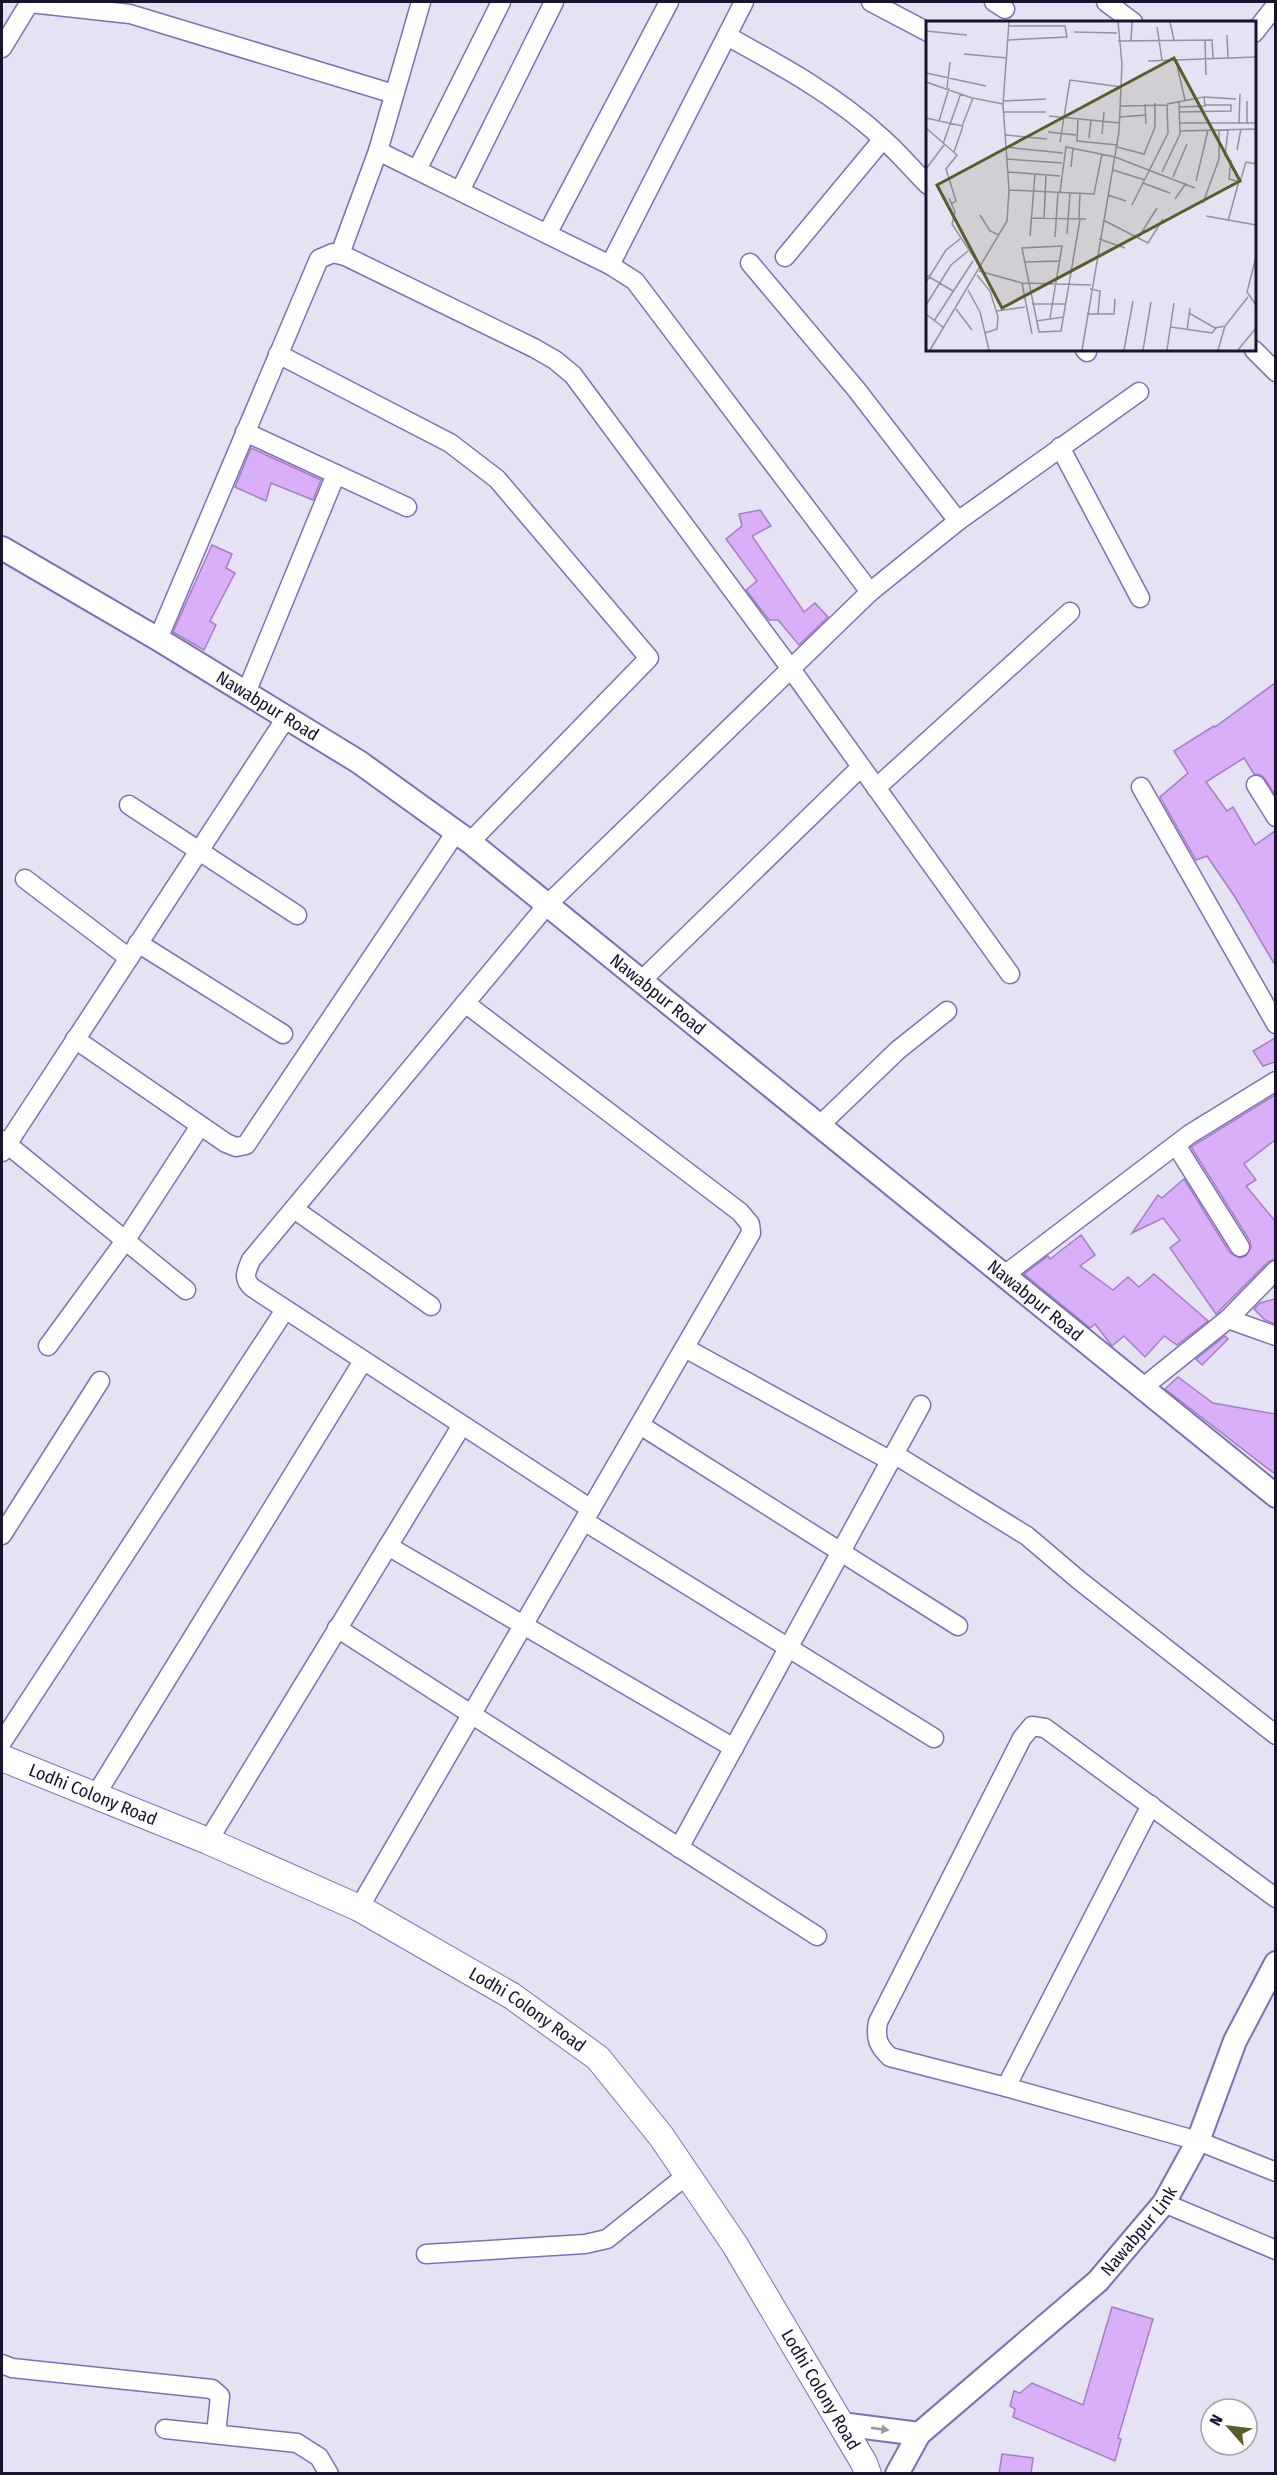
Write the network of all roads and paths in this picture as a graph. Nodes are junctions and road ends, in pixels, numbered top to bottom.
1 (30, 2) edge
2 (421, 2) edge
3 (501, 2) edge
4 (554, 2) edge
5 (669, 2) edge
6 (744, 2) edge
7 (872, 2) edge
8 (1106, 2) edge
9 (1275, 5) edge
10 (1132, 21) edge
11 (1256, 30) edge
12 (926, 31) edge
13 (727, 36) junction
14 (2, 48) edge
15 (394, 94) junction
16 (883, 139) junction
17 (378, 151) junction
18 (417, 170) junction
19 (926, 184) edge
20 (460, 191) junction
21 (547, 234) junction
22 (340, 255) junction
23 (785, 257) dead end
24 (750, 263) dead end
25 (610, 265) junction
26 (1255, 351) edge
27 (279, 354) junction
28 (1275, 372) edge
29 (1139, 392) dead end
30 (245, 432) junction
31 (1060, 447) junction
32 (336, 474) junction
33 (407, 507) dead end
34 (958, 521) junction
35 (3, 552) edge
36 (870, 592) junction
37 (1140, 598) dead end
38 (1070, 612) dead end
39 (158, 639) junction
40 (791, 669) junction
41 (246, 693) junction
42 (286, 718) junction
43 (861, 767) junction
44 (1256, 785) dead end
45 (1141, 787) dead end
46 (876, 788) junction
47 (129, 805) dead end
48 (1275, 817) edge
49 (463, 837) junction
50 (199, 851) junction
51 (24, 879) dead end
52 (547, 905) junction
53 (297, 915) dead end
54 (133, 950) junction
55 (1010, 975) dead end
56 (641, 981) junction
57 (465, 1003) junction
58 (947, 1011) dead end
59 (1275, 1024) edge
60 (283, 1034) dead end
61 (75, 1040) junction
62 (1275, 1081) edge
63 (200, 1126) junction
64 (819, 1126) junction
65 (1176, 1145) junction
66 (3, 1146) edge
67 (294, 1209) junction
68 (125, 1241) junction
69 (1240, 1247) dead end
70 (1275, 1270) edge
71 (1003, 1276) junction
72 (186, 1290) dead end
73 (431, 1306) dead end
74 (285, 1310) junction
75 (1228, 1319) junction
76 (1275, 1336) edge
77 (48, 1346) dead end
78 (685, 1348) junction
79 (363, 1361) junction
80 (100, 1382) dead end
81 (1141, 1389) junction
82 (921, 1405) dead end
83 (462, 1425) junction
84 (640, 1425) junction
85 (892, 1458) junction
86 (1275, 1496) edge
87 (587, 1515) junction
88 (2, 1535) edge
89 (388, 1546) junction
90 (841, 1552) junction
91 (524, 1625) junction
92 (958, 1626) dead end
93 (338, 1628) junction
94 (788, 1648) junction
95 (471, 1714) junction
96 (1275, 1735) edge
97 (934, 1738) dead end
98 (2, 1742) edge
99 (734, 1748) junction
100 (2, 1758) edge
101 (95, 1796) junction
102 (1151, 1805) junction
103 (207, 1841) junction
104 (679, 1848) junction
105 (1275, 1898) edge
106 (359, 1908) junction
107 (817, 1936) dead end
108 (1275, 1963) edge
109 (1006, 2086) junction
110 (1198, 2141) junction
111 (1275, 2172) edge
112 (687, 2175) junction
113 (1164, 2203) junction
114 (1275, 2250) edge
115 (426, 2254) dead end
116 (2, 2364) edge
117 (841, 2424) junction
118 (165, 2429) dead end
119 (216, 2434) junction
120 (919, 2434) junction
121 (329, 2474) edge
122 (868, 2474) edge
123 (897, 2474) edge

1 - 14 street
1 - 15 street
2 - 15 street
3 - 18 street
4 - 20 street
5 - 21 street
6 - 13 street
7 - 12 street
8 - 10 street
9 - 11 street
13 - 16 street
13 - 25 street
15 - 17 street
16 - 19 street
16 - 23 street
17 - 18 street
17 - 22 street
18 - 20 street
20 - 21 street
21 - 25 street
22 - 27 street
22 - 40 street
24 - 34 street
25 - 36 street
26 - 28 street
27 - 30 street
27 - 49 street
29 - 31 street
30 - 32 street
30 - 39 street
31 - 34 street
31 - 37 street
32 - 33 street
32 - 41 street
34 - 36 street
35 - 39 street, Nawabpur Road
36 - 40 street
38 - 46 street
39 - 41 street, Nawabpur Road
40 - 43 street
40 - 52 street
41 - 42 street, Nawabpur Road
42 - 49 street, Nawabpur Road
42 - 50 street
43 - 46 street
43 - 56 street
44 - 48 street
45 - 59 street
46 - 55 street
47 - 50 street
49 - 52 street, Nawabpur Road
49 - 63 street
50 - 53 street
50 - 54 street
51 - 54 street
52 - 56 street, Nawabpur Road
52 - 57 street
54 - 60 street
54 - 61 street
56 - 64 street, Nawabpur Road
57 - 67 street
57 - 78 street
58 - 64 street
61 - 63 street
61 - 66 street
62 - 65 street
63 - 68 street
64 - 71 street, Nawabpur Road
65 - 69 street
65 - 71 street
66 - 68 street
67 - 73 street
67 - 74 street
68 - 72 street
68 - 77 street
70 - 75 street
71 - 81 street, Nawabpur Road
74 - 79 street
74 - 98 street
75 - 76 street
75 - 81 street
78 - 84 street
78 - 85 street
79 - 83 street
79 - 101 street
80 - 88 street
81 - 86 street, Nawabpur Road
82 - 85 street
83 - 87 street
83 - 89 street
84 - 87 street
84 - 90 street
85 - 90 street
85 - 96 street
87 - 91 street
87 - 94 street
89 - 91 street
89 - 93 street
90 - 92 street
90 - 94 street
91 - 95 street
91 - 99 street
93 - 95 street
93 - 103 street
94 - 97 street
94 - 99 street
95 - 104 street
95 - 106 street
99 - 104 street
100 - 101 main road, Lodhi Colony Road
101 - 103 main road, Lodhi Colony Road
102 - 105 street
102 - 109 street
102 - 109 street
103 - 106 main road, Lodhi Colony Road
104 - 107 street
106 - 112 main road, Lodhi Colony Road
108 - 110 street, Nawabpur Link
109 - 110 street
110 - 111 street
110 - 113 street, Nawabpur Link
112 - 115 street
112 - 117 main road, Lodhi Colony Road
113 - 114 street
113 - 120 street, Nawabpur Link
116 - 119 street
117 -> 120 street
117 - 122 main road, Lodhi Colony Road
118 - 119 street
119 - 121 street
120 - 123 street

